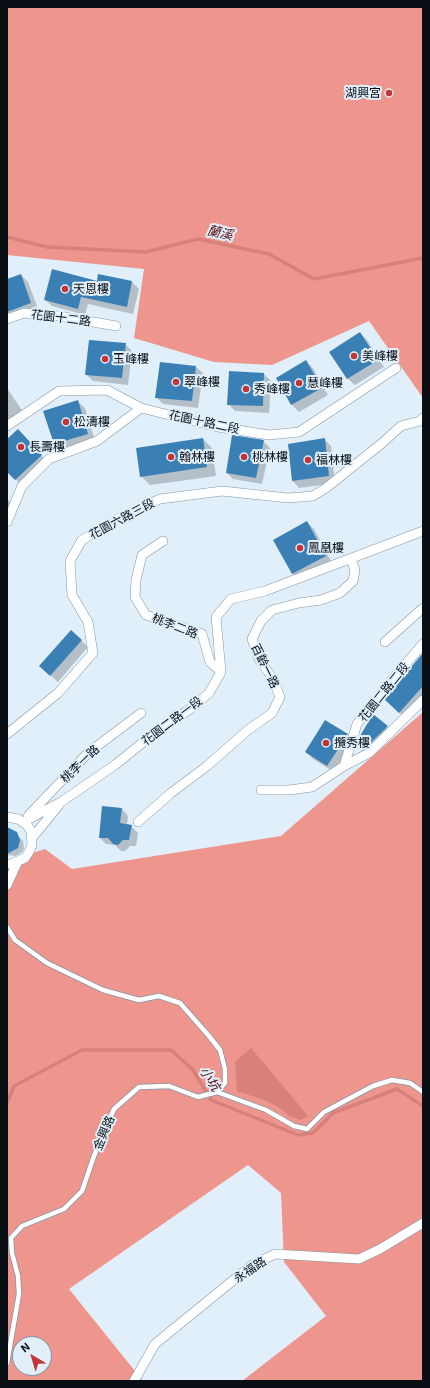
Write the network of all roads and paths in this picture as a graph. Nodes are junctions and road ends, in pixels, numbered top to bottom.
1 (7, 318) edge
2 (116, 326) dead end
3 (396, 368) dead end
4 (141, 408) junction
5 (423, 418) edge
6 (7, 426) edge
7 (7, 522) edge
8 (423, 531) edge
9 (163, 541) dead end
10 (351, 559) junction
11 (423, 608) edge
12 (385, 642) dead end
13 (423, 644) edge
14 (222, 672) junction
15 (423, 700) edge
16 (141, 713) dead end
17 (7, 734) edge
18 (344, 766) junction
19 (261, 790) dead end
20 (61, 802) junction
21 (7, 817) edge
22 (23, 822) junction
23 (138, 822) dead end
24 (32, 838) junction
25 (18, 861) junction
26 (7, 864) edge
27 (7, 885) edge
28 (7, 927) edge
29 (217, 1092) junction
30 (423, 1092) edge
31 (423, 1223) edge
32 (7, 1363) edge
33 (134, 1381) edge

1 - 2 street, 花園十二路
3 - 4 street, 花園十路二段
4 - 6 street, 花園十路二段
4 - 7 street
5 - 17 street, 花園六路三段
8 - 10 street
9 - 14 street, 桃李二路
10 - 14 street
10 - 23 street, 百齡一路
11 - 12 street
13 - 18 street, 花園二路二段
14 - 20 street, 花園二路一段
15 - 18 street
16 - 22 street, 桃李一路
18 - 19 street
20 - 22 street, 花園二路一段
20 - 24 street
21 - 22 street
22 - 24 street
24 - 25 street
25 - 26 street
25 - 27 street
28 - 29 lane
29 - 30 lane
29 - 32 lane, 金興路
31 - 33 street, 永福路

